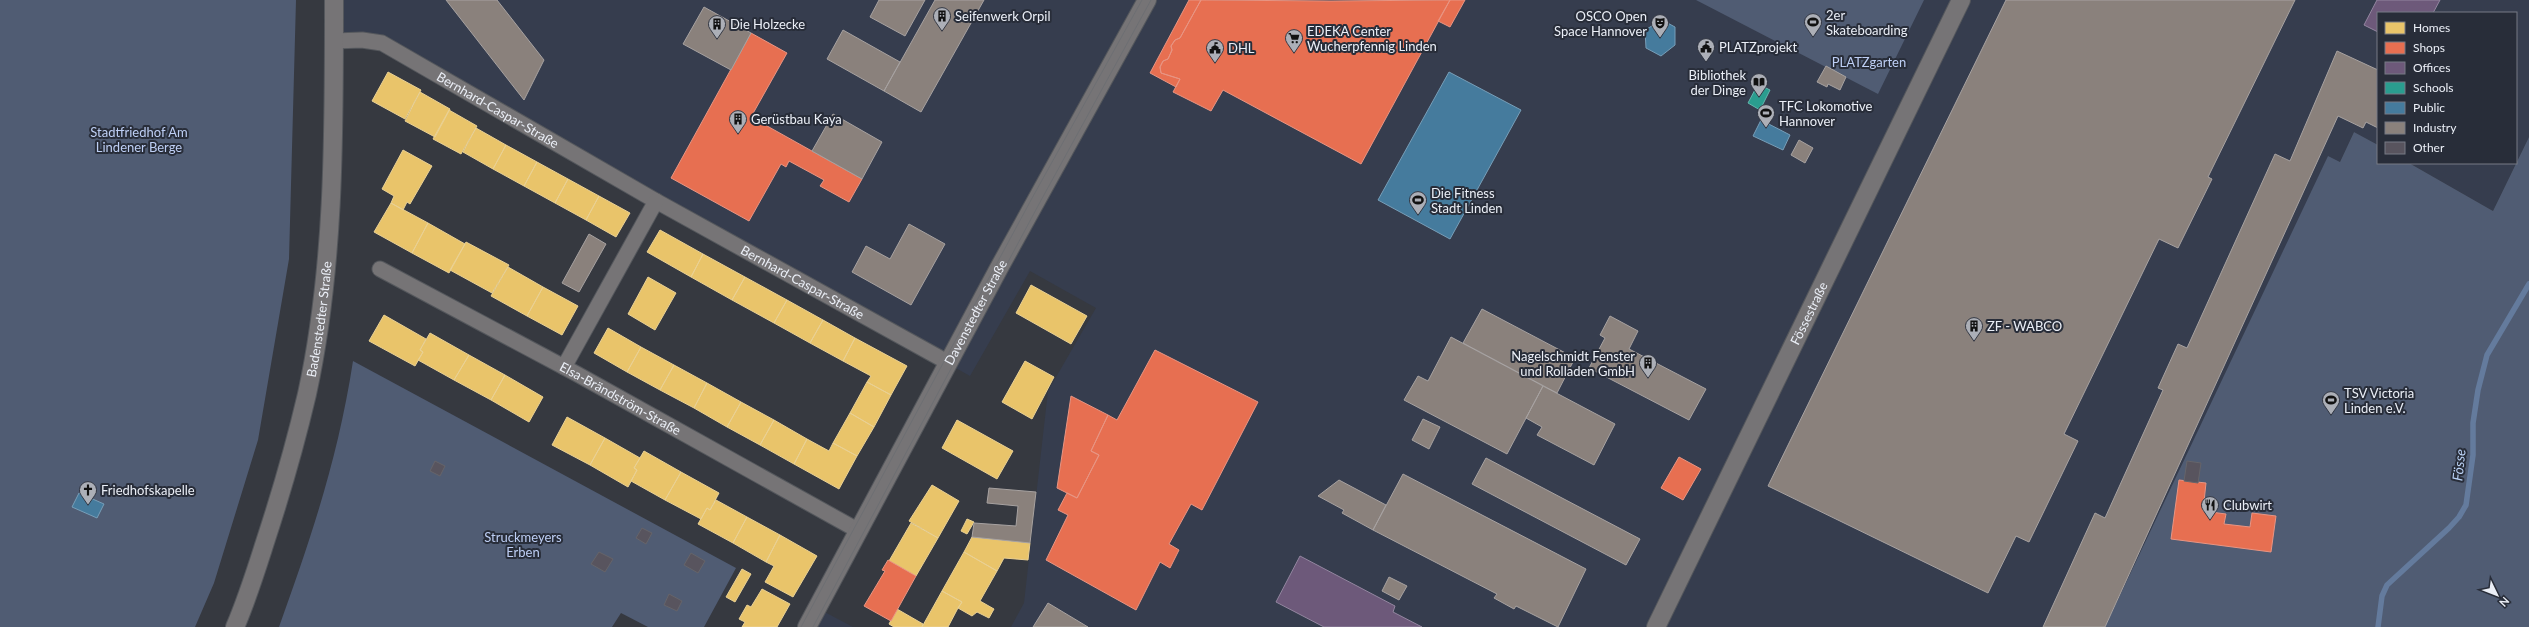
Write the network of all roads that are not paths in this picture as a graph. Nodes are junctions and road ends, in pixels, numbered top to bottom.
1 (334, 0) edge
2 (1147, 0) edge
3 (1961, 0) edge
4 (334, 41) junction
5 (656, 201) junction
6 (380, 269) dead end
7 (949, 363) junction
8 (564, 367) junction
9 (859, 531) junction
10 (235, 627) edge
11 (807, 627) edge
12 (1656, 627) edge

1 - 4 street, Badenstedter Straße
2 - 7 street, Davenstedter Straße
3 - 12 street, Fössestraße
4 - 5 street, Bernhard-Caspar-Straße
4 - 10 street, Badenstedter Straße
5 - 7 street, Bernhard-Caspar-Straße
5 - 8 street
6 - 8 street, Elsa-Brändström-Straße
7 - 9 street, Davenstedter Straße
8 - 9 street, Elsa-Brändström-Straße
9 - 11 street, Davenstedter Straße

